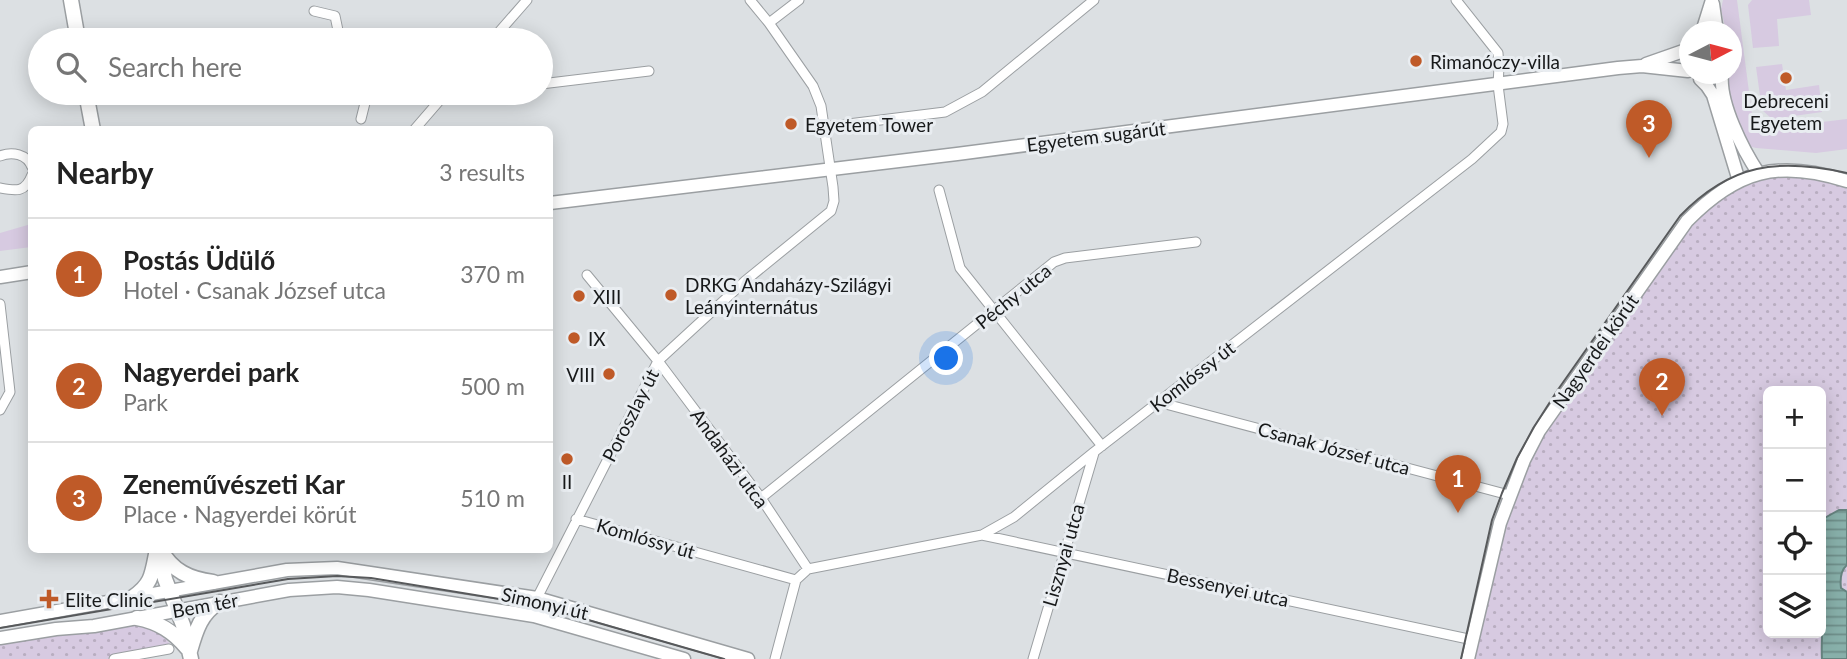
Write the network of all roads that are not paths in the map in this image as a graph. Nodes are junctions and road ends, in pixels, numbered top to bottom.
1 (71, 0) edge
2 (527, 0) edge
3 (750, 0) edge
4 (799, 0) edge
5 (1094, 0) edge
6 (1455, 0) edge
7 (1712, 0) edge
8 (314, 11) dead end
9 (1705, 21) edge
10 (1715, 21) edge
11 (769, 23) junction
12 (76, 28) edge
13 (338, 28) edge
14 (502, 28) edge
15 (1679, 51) edge
16 (1642, 66) junction
17 (649, 71) dead end
18 (1679, 72) edge
19 (553, 83) edge
20 (1702, 84) edge
21 (1722, 84) edge
22 (1498, 85) junction
23 (88, 105) edge
24 (364, 105) edge
25 (436, 105) edge
26 (360, 119) dead end
27 (92, 126) edge
28 (417, 126) edge
29 (824, 127) junction
30 (0, 156) edge
31 (28, 161) edge
32 (830, 168) junction
33 (1759, 174) junction
34 (1739, 181) junction
35 (1847, 181) edge
36 (28, 184) edge
37 (0, 188) edge
38 (939, 190) dead end
39 (553, 204) edge
40 (1196, 242) dead end
41 (28, 273) edge
42 (587, 275) dead end
43 (0, 277) edge
44 (0, 304) edge
45 (994, 311) junction
46 (658, 361) junction
47 (1158, 402) junction
48 (0, 410) edge
49 (1098, 449) junction
50 (1509, 495) junction
51 (761, 498) junction
52 (576, 519) junction
53 (982, 535) junction
54 (1064, 552) junction
55 (158, 553) edge
56 (159, 553) edge
57 (162, 553) edge
58 (337, 568) joint
59 (808, 569) junction
60 (796, 580) junction
61 (213, 582) junction
62 (369, 590) joint
63 (169, 591) junction
64 (133, 597) junction
65 (537, 598) junction
66 (220, 602) junction
67 (177, 610) junction
68 (137, 618) junction
69 (0, 621) edge
70 (0, 638) edge
71 (1473, 640) junction
72 (169, 649) dead end
73 (190, 656) edge
74 (114, 659) edge
75 (684, 659) edge
76 (748, 659) edge
77 (775, 659) edge
78 (1033, 659) edge
79 (1468, 659) edge

1 - 12 main road
2 - 14 street
3 - 11 street
4 - 11 street
5 - 29 street
6 - 22 street, Komlóssy út
7 - 9 street
7 - 10 street
8 - 13 street
11 - 29 street
15 - 16 street, Egyetem sugárút
16 - 18 street, Egyetem sugárút
16 - 22 street, Egyetem sugárút
17 - 19 street
20 - 34 street
21 - 33 street
22 - 32 street, Egyetem sugárút
22 - 47 street, Komlóssy út
23 - 27 main road
24 - 26 street
25 - 28 street
29 - 32 street
30 - 31 street
32 - 39 street, Egyetem sugárút
32 - 46 street, Poroszlay út
33 - 34 street, Nagyerdei körút
33 - 35 street, Nagyerdei körút
34 - 50 street, Nagyerdei körút
36 - 37 street
38 - 45 street
40 - 45 street, Péchy utca
41 - 43 street
42 - 46 street, Andaházi utca
44 - 48 street
45 - 49 street
45 - 51 street, Péchy utca
46 - 51 street, Andaházi utca
46 - 52 street, Poroszlay út
47 - 49 street, Komlóssy út
47 - 50 street, Csanak József utca
49 - 53 street, Komlóssy út
49 - 54 street, Lisznyai utca
50 - 71 street, Nagyerdei körút
51 - 59 street, Andaházi utca
52 - 60 street, Komlóssy út
52 - 65 street, Poroszlay út
53 - 54 street, Bessenyei utca
53 - 59 street, Komlóssy út
54 - 71 street, Bessenyei utca
54 - 78 street, Lisznyai utca
55 - 64 main road
56 - 63 main road
57 - 61 main road
58 - 61 street, Bem tér
58 - 65 street, Simonyi út
59 - 60 street
60 - 77 street
61 - 63 street, Bem tér
62 - 66 street, Bem tér
62 - 75 street, Simonyi út
63 - 64 street, Bem tér
63 - 67 main road
64 - 69 street, Bem tér
65 - 76 street, Simonyi út
66 - 67 street, Bem tér
66 - 73 main road
67 - 68 street, Bem tér
67 - 73 main road
68 - 70 street, Bem tér
68 - 73 main road
71 - 79 street, Nagyerdei körút
72 - 74 street, Bem tér

